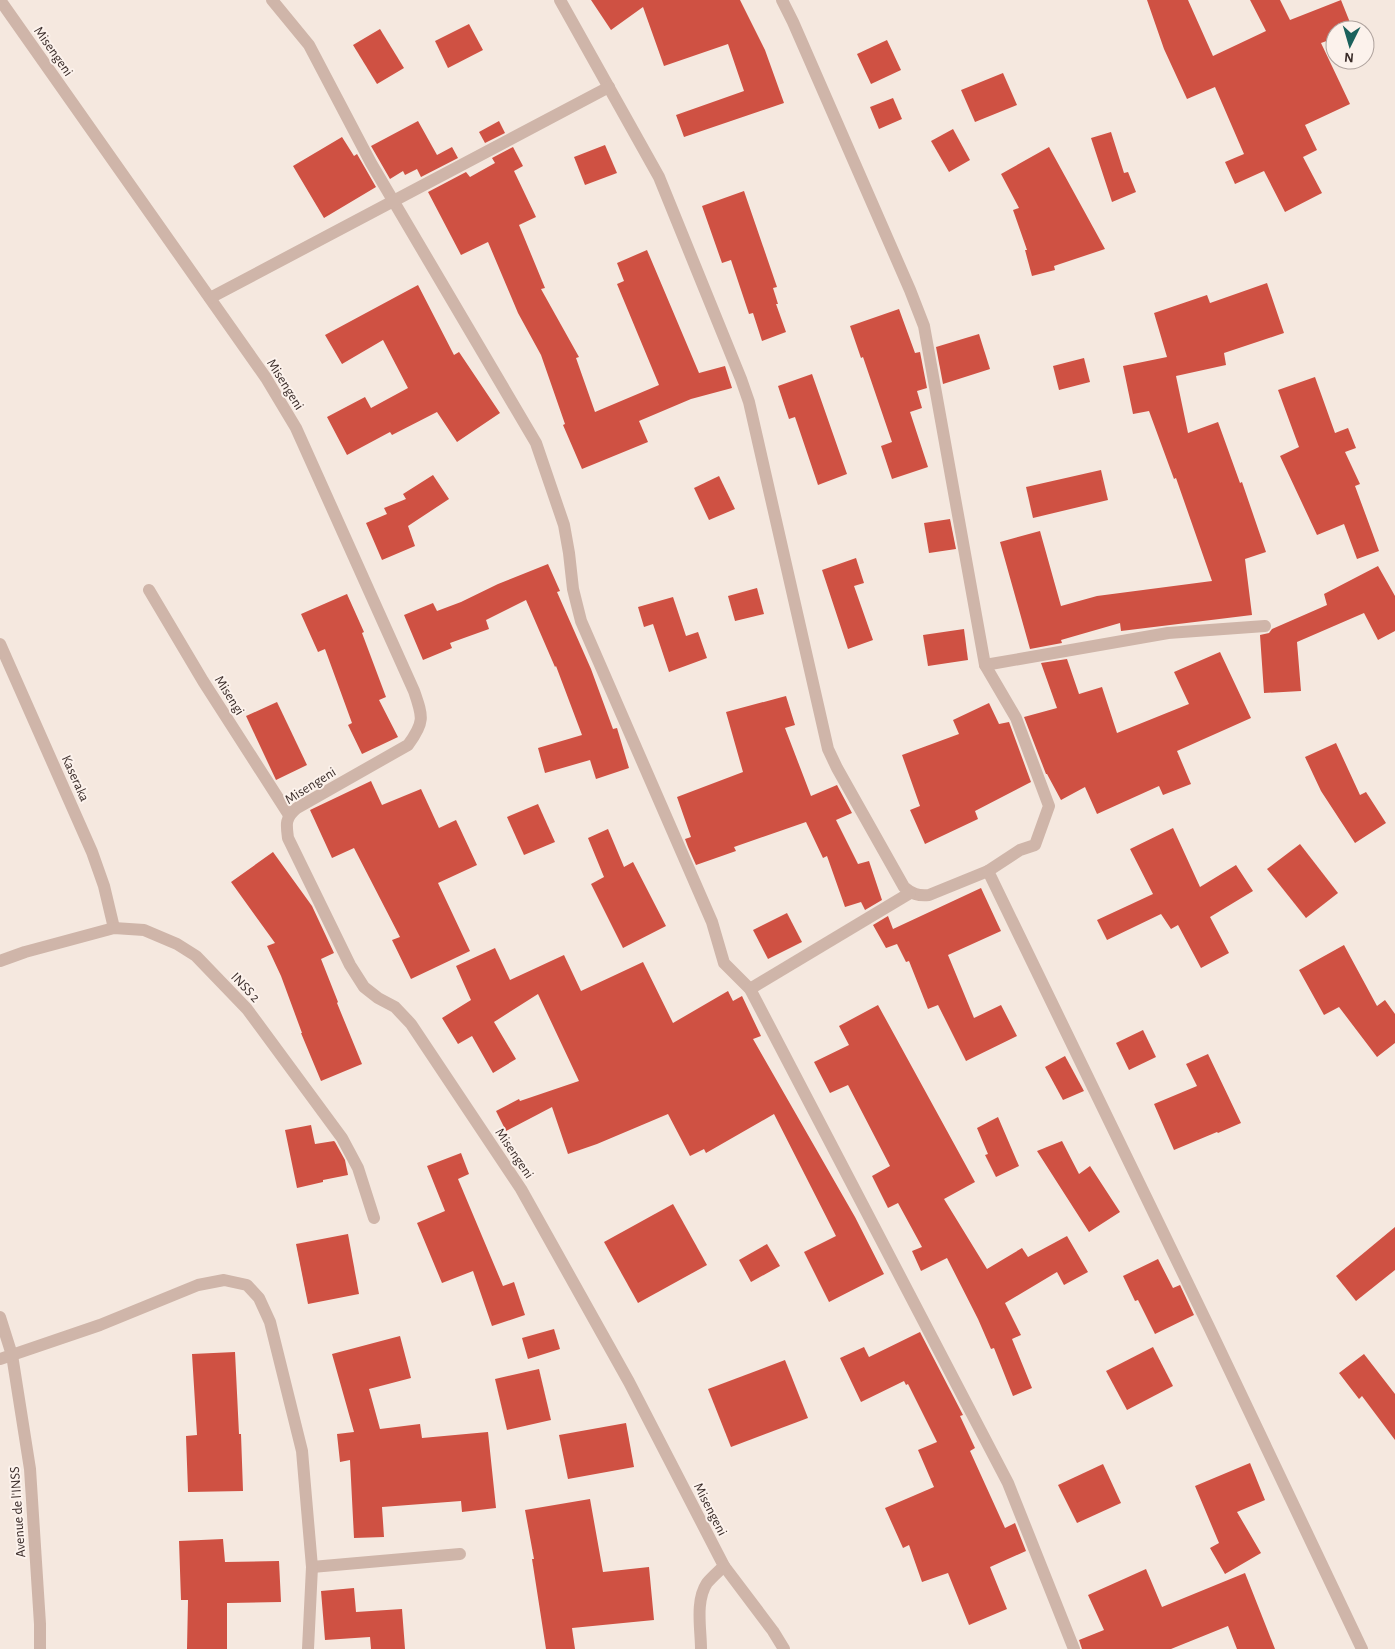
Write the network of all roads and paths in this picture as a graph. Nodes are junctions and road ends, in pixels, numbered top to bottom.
1 (0, 0) edge
2 (272, 0) edge
3 (560, 0) edge
4 (782, 0) edge
5 (609, 87) junction
6 (393, 200) junction
7 (210, 298) junction
8 (149, 590) dead end
9 (1265, 626) dead end
10 (0, 644) edge
11 (985, 665) junction
12 (289, 815) junction
13 (988, 871) junction
14 (910, 893) junction
15 (114, 928) junction
16 (0, 961) edge
17 (750, 989) junction
18 (374, 1218) dead end
19 (0, 1317) edge
20 (6, 1357) edge
21 (460, 1554) dead end
22 (724, 1566) junction
23 (312, 1567) junction
24 (40, 1649) edge
25 (308, 1649) edge
26 (701, 1649) edge
27 (784, 1649) edge
28 (1074, 1649) edge
29 (1362, 1649) edge

1 - 7 street, Misengeni
2 - 6 street
3 - 5 street
4 - 11 street
5 - 6 street
5 - 14 street
6 - 7 street
6 - 17 street
7 - 12 street, Misengeni
8 - 12 street, Misengi
9 - 11 street
10 - 15 street, Kaseraka
11 - 13 street
12 - 22 street, Misengeni
13 - 14 street
13 - 29 street
14 - 17 street
15 - 16 street, INSS 2
15 - 18 street, INSS 2
17 - 28 street
19 - 20 street, Avenue de l'INSS
20 - 23 street
20 - 24 street, Avenue de l'INSS
21 - 23 street
22 - 26 street
22 - 27 street, Misengeni
23 - 25 street

